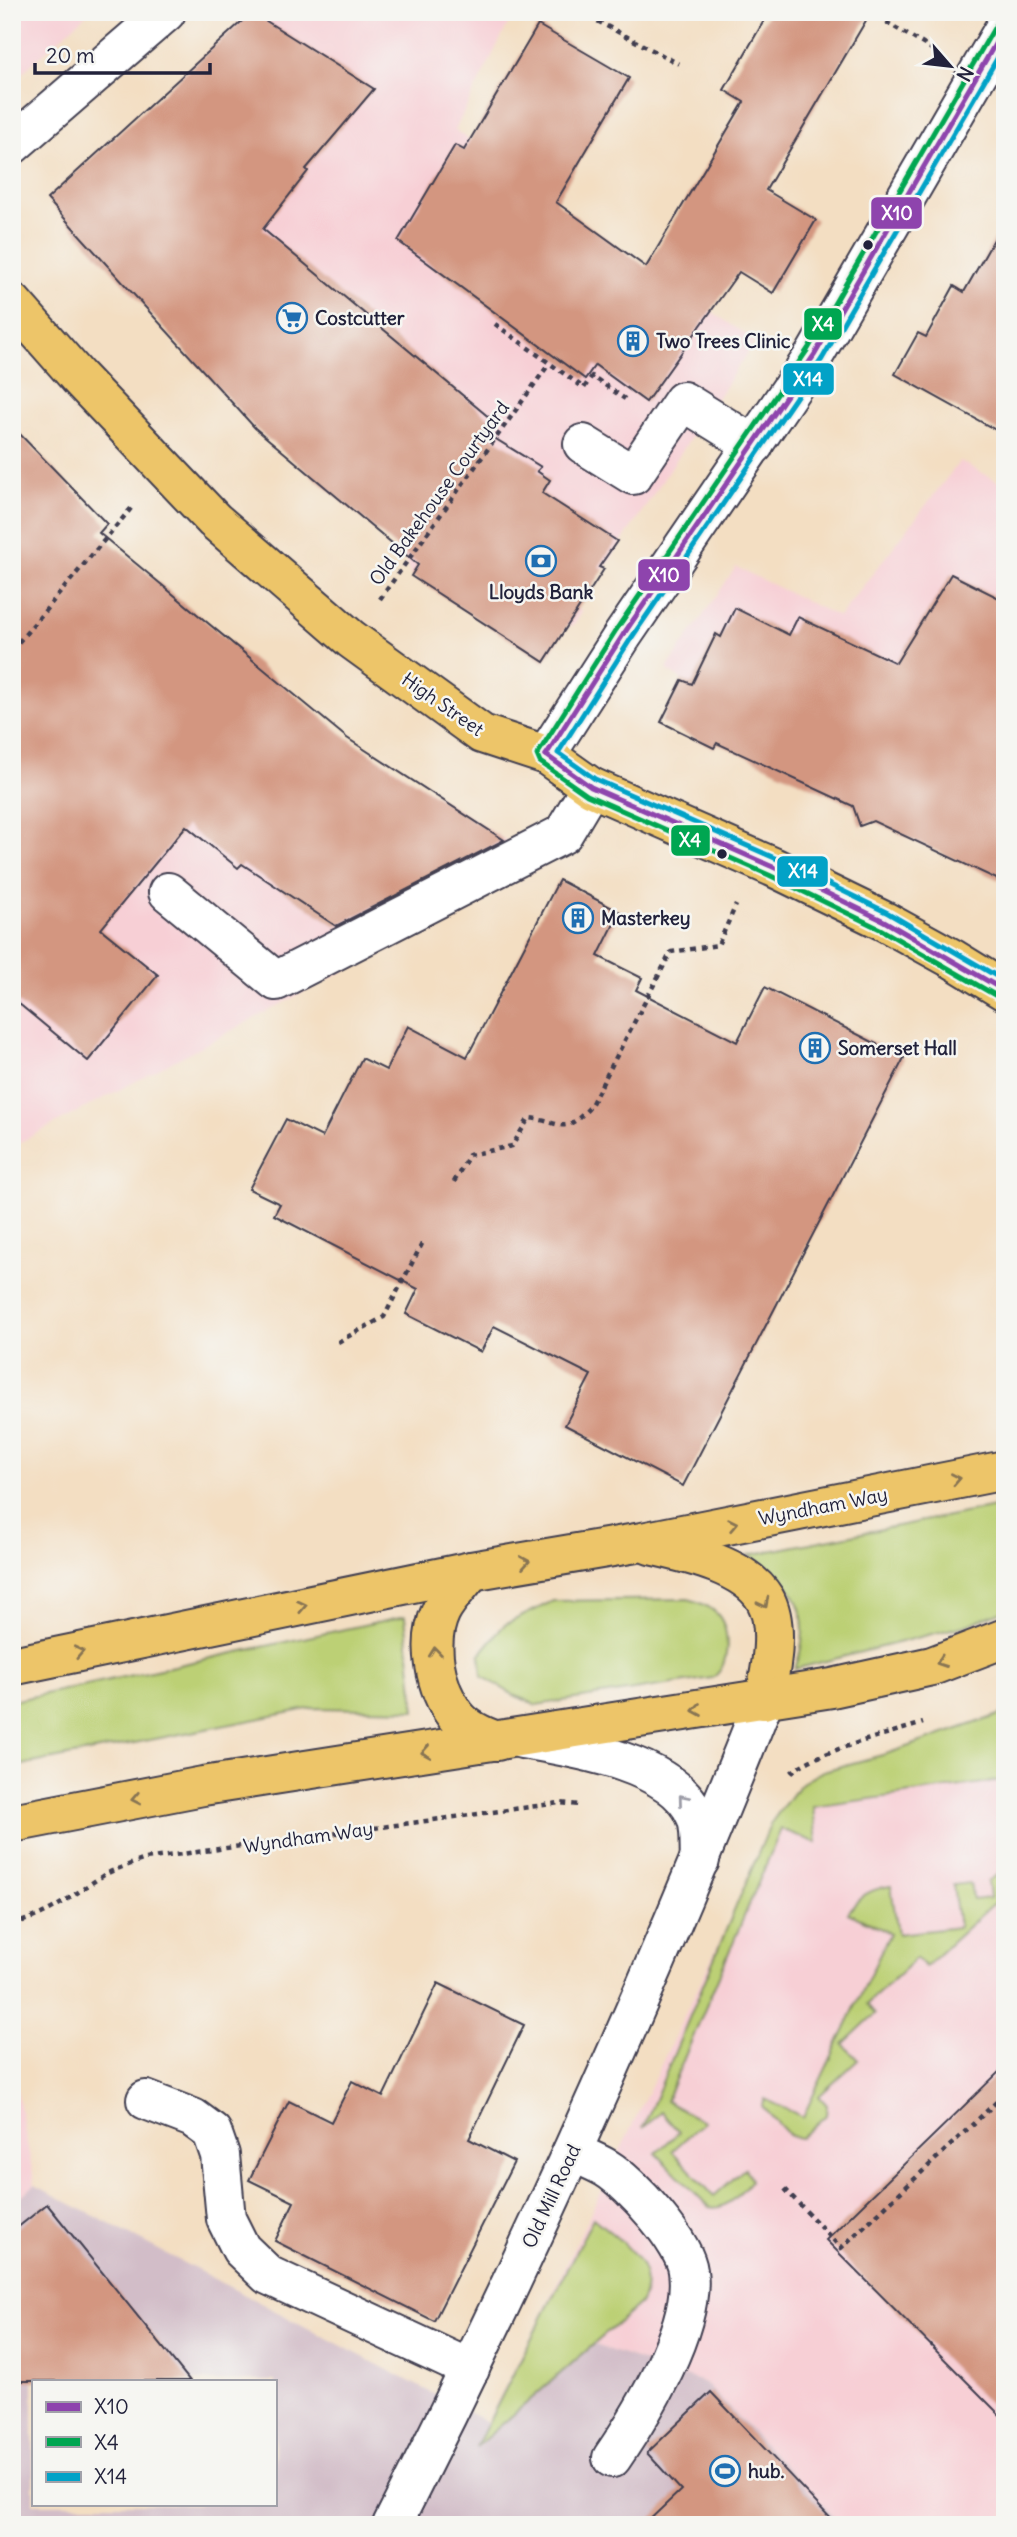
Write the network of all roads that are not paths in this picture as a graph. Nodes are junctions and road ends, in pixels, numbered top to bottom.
1 (166, 12) edge
2 (1005, 27) edge
3 (12, 145) edge
4 (12, 302) edge
5 (583, 444) dead end
6 (754, 445) junction
7 (546, 755) junction
8 (591, 787) junction
9 (168, 892) dead end
10 (1005, 991) edge
11 (1005, 1470) edge
12 (642, 1542) junction
13 (471, 1571) junction
14 (1005, 1638) edge
15 (12, 1666) edge
16 (764, 1700) junction
17 (508, 1740) junction
18 (12, 1823) edge
19 (700, 1862) junction
20 (146, 2100) dead end
21 (572, 2152) junction
22 (470, 2369) junction
23 (612, 2458) dead end
24 (392, 2525) edge

1 - 3 street
2 - 6 street
4 - 7 main road, High Street
5 - 6 street
6 - 7 street
7 - 8 main road, High Street
8 - 9 street
8 - 10 main road, High Street
12 -> 11 main road, Wyndham Way
13 -> 12 main road, Wyndham Way
12 -> 16 main road, Wyndham Way
15 -> 13 main road, Wyndham Way
17 -> 13 main road
14 -> 16 main road
16 -> 17 main road
16 - 19 street, Old Mill Road
17 -> 18 main road
19 -> 17 street, Old Mill Road
19 - 21 street, Old Mill Road
20 - 22 street
21 - 22 street, Old Mill Road
21 - 23 street
22 - 24 street, Old Mill Road

